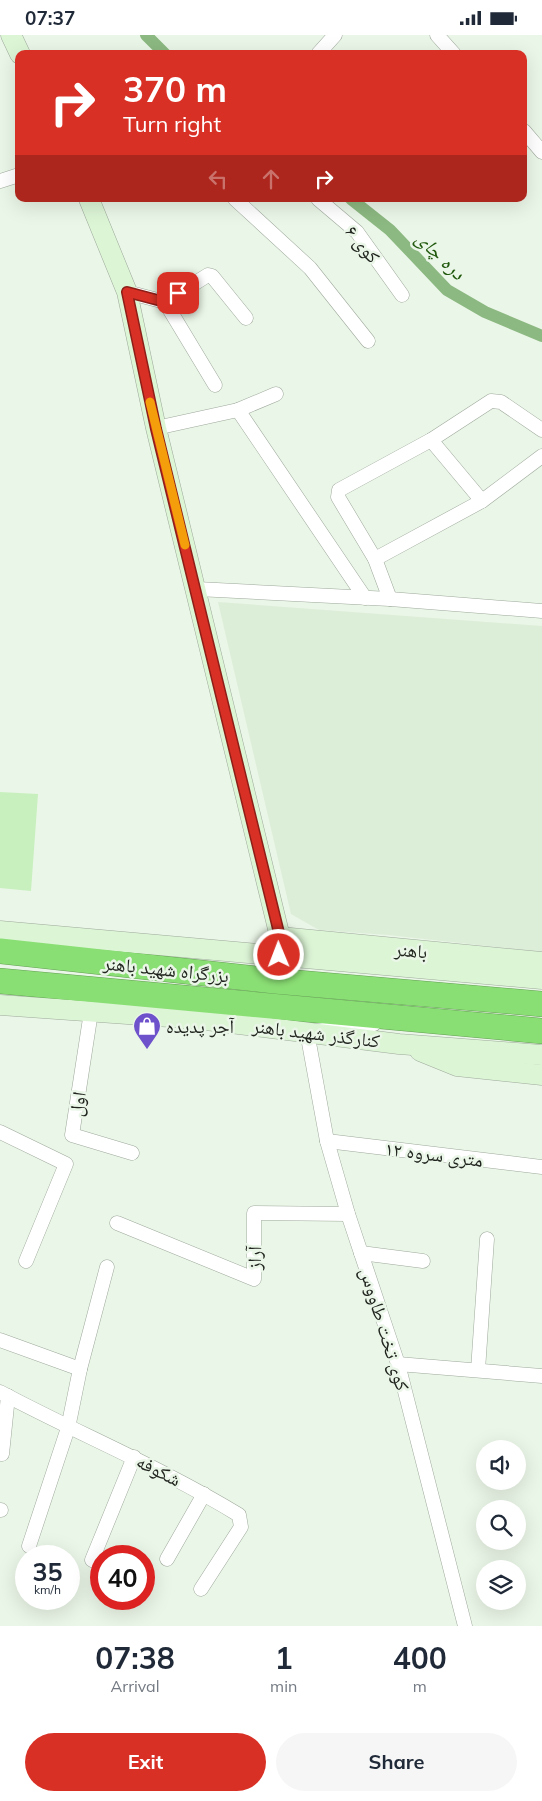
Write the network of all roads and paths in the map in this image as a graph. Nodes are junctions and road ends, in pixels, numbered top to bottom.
1 (11, 35) edge
2 (335, 35) edge
3 (437, 35) edge
4 (18, 50) edge
5 (323, 50) edge
6 (450, 50) edge
7 (527, 134) edge
8 (542, 151) edge
9 (15, 176) edge
10 (0, 181) edge
11 (94, 202) edge
12 (238, 202) edge
13 (322, 202) edge
14 (127, 292) junction
15 (402, 295) dead end
16 (165, 302) junction
17 (246, 318) dead end
18 (368, 341) dead end
19 (215, 385) dead end
20 (276, 394) dead end
21 (238, 410) junction
22 (156, 429) junction
23 (542, 430) edge
24 (432, 439) junction
25 (542, 455) edge
26 (482, 501) junction
27 (375, 559) junction
28 (196, 589) junction
29 (365, 598) junction
30 (390, 599) junction
31 (542, 611) edge
32 (0, 931) edge
33 (279, 946) junction
34 (0, 951) edge
35 (542, 962) edge
36 (542, 979) edge
37 (0, 981) edge
38 (542, 1004) edge
39 (0, 1005) edge
40 (91, 1012) junction
41 (412, 1020) junction
42 (542, 1031) edge
43 (308, 1032) junction
44 (399, 1044) junction
45 (542, 1055) edge
46 (542, 1075) edge
47 (0, 1132) edge
48 (327, 1141) junction
49 (132, 1153) dead end
50 (542, 1167) edge
51 (348, 1214) junction
52 (117, 1223) dead end
53 (487, 1239) dead end
54 (361, 1253) junction
55 (26, 1261) dead end
56 (423, 1261) dead end
57 (107, 1267) dead end
58 (0, 1341) edge
59 (398, 1364) junction
60 (80, 1369) junction
61 (478, 1370) junction
62 (542, 1376) edge
63 (4, 1394) edge
64 (68, 1428) junction
65 (2, 1453) dead end
66 (134, 1457) junction
67 (204, 1494) junction
68 (29, 1545) edge
69 (98, 1545) edge
70 (168, 1559) dead end
71 (201, 1589) dead end
72 (465, 1626) edge

1 - 4 street
2 - 5 street
3 - 6 street
7 - 8 street
9 - 10 street
11 - 14 street
12 - 18 street
13 - 15 street, کوی ۶
14 - 16 street
14 - 22 street
16 - 17 street
16 - 19 street
20 - 21 street
21 - 22 street
21 - 29 street
22 - 28 street
23 - 24 street
24 - 26 street
24 - 27 street
25 - 26 street
26 - 27 street
27 - 30 street
28 - 29 street
28 - 33 street
29 - 30 street
30 - 31 street
32 - 33 street
33 - 35 street, باهنر
33 - 36 street
34 - 38 highway, بزرگراه شهید باهنر
37 - 41 highway, بزرگراه شهید باهنر
39 - 40 street, کنارگذر شهید باهنر
40 - 43 street, کنارگذر شهید باهنر
40 - 49 street, اول
41 - 42 highway, بزرگراه شهید باهنر
41 - 43 street
43 - 44 street, کنارگذر شهید باهنر
43 - 48 street, کوی تخت طاووس
44 - 45 street, کنارگذر شهید باهنر
44 - 46 street
47 - 55 street
48 - 50 street, ۱۲ متری سروه
48 - 51 street, کوی تخت طاووس
51 - 52 street, آراز
51 - 54 street, کوی تخت طاووس
53 - 61 street
54 - 56 street
54 - 59 street, کوی تخت طاووس
57 - 60 street
58 - 60 street
59 - 61 street
59 - 72 street, کوی تخت طاووس
60 - 64 street
61 - 62 street
63 - 64 street, شکوفه
63 - 65 street
64 - 66 street, شکوفه
64 - 68 street
66 - 67 street, شکوفه
66 - 69 street
67 - 70 street
67 - 71 street, شکوفه

